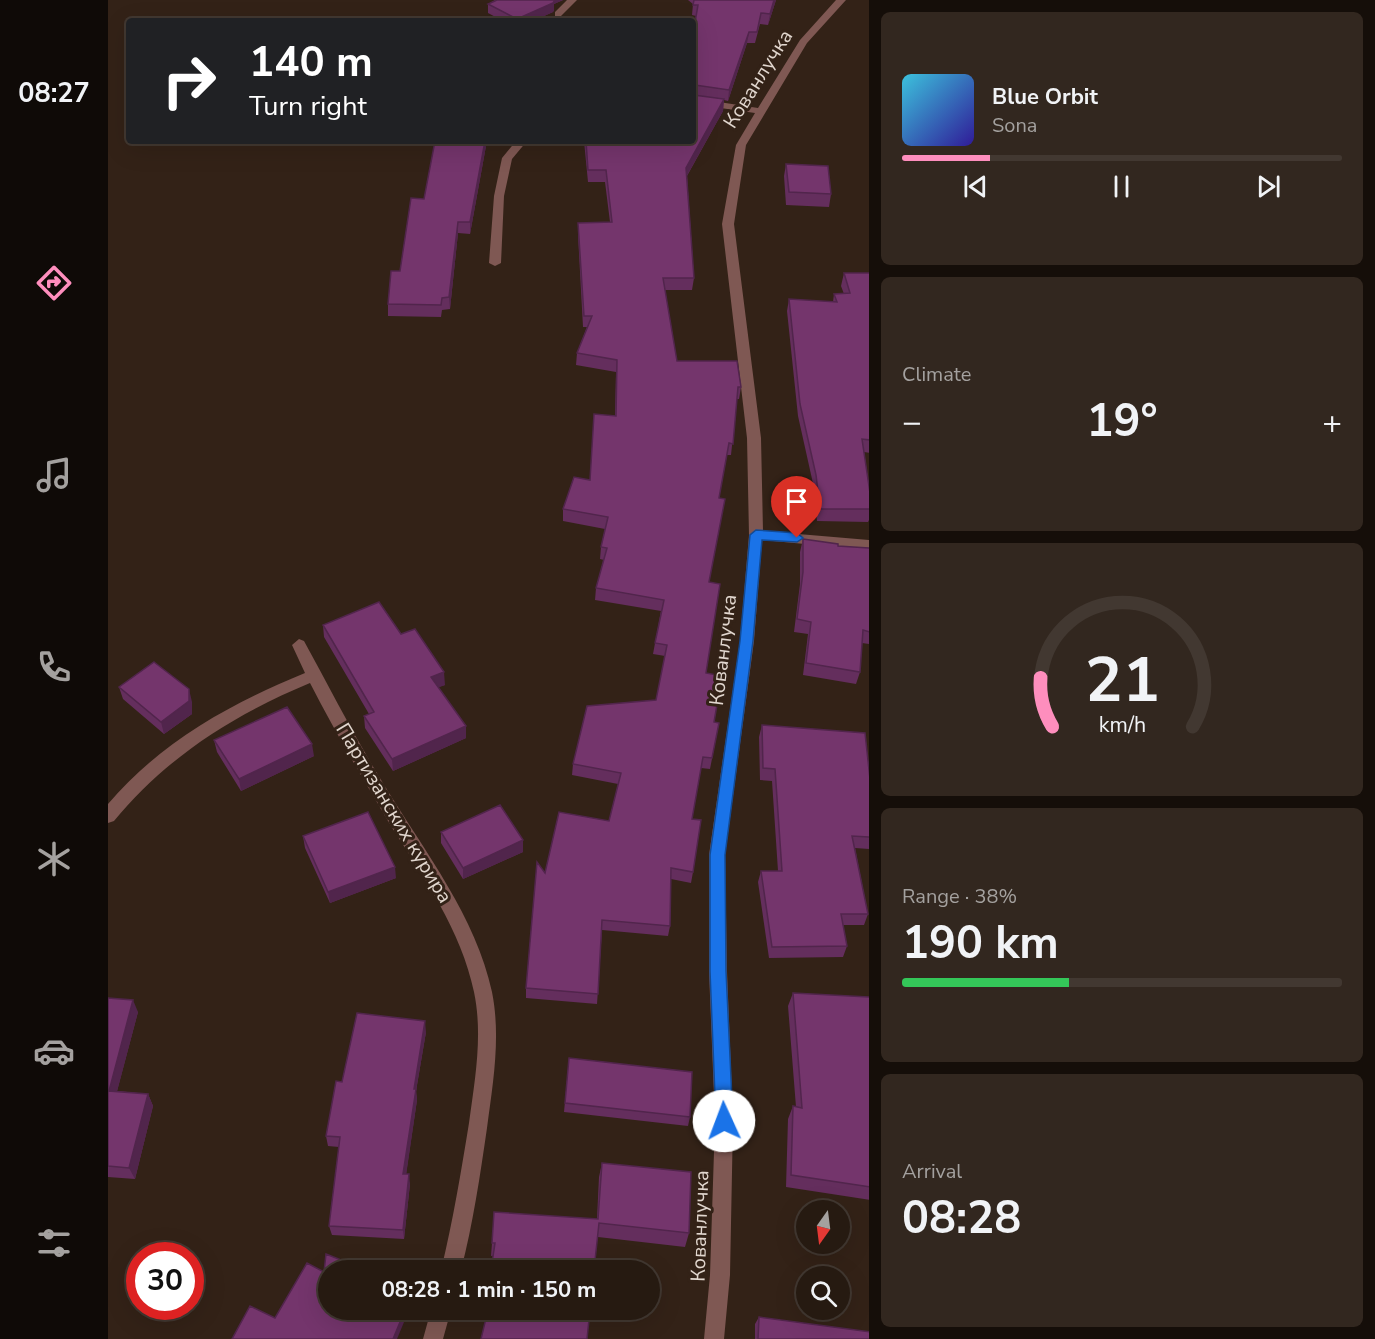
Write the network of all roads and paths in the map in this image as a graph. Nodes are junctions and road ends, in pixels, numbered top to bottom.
1 (572, 0) edge
2 (841, 0) edge
3 (558, 14) dead end
4 (696, 101) edge
5 (761, 111) junction
6 (519, 144) edge
7 (495, 263) dead end
8 (756, 535) junction
9 (869, 545) edge
10 (299, 645) dead end
11 (313, 676) junction
12 (108, 816) edge
13 (453, 1260) edge
14 (438, 1320) edge
15 (432, 1339) edge
16 (714, 1339) edge

1 - 3 street
2 - 5 street, Кованлучка
4 - 5 street
5 - 8 street, Кованлучка
6 - 7 street
8 - 9 street
8 - 16 street, Кованлучка
10 - 11 street, Партизанских курира
11 - 12 street
11 - 13 street, Партизанских курира
14 - 15 street

